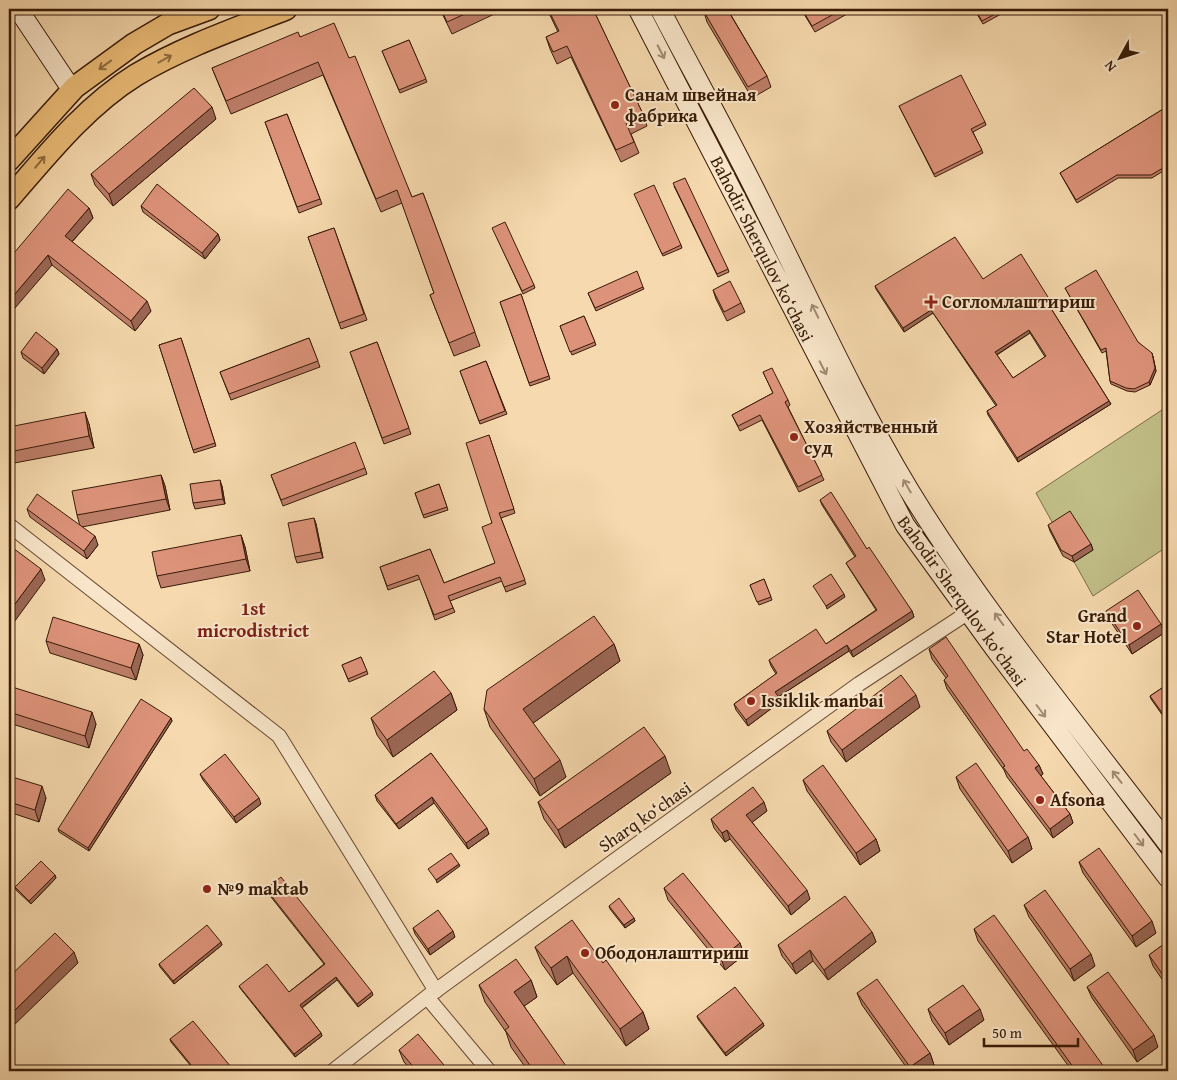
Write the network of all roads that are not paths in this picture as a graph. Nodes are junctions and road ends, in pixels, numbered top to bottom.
1 (18, 9) edge
2 (209, 9) edge
3 (286, 9) edge
4 (638, 9) edge
5 (660, 9) edge
6 (72, 90) junction
7 (9, 160) edge
8 (9, 199) edge
9 (9, 525) edge
10 (985, 601) junction
11 (969, 612) junction
12 (1012, 638) junction
13 (995, 649) junction
14 (1168, 844) edge
15 (1168, 878) edge
16 (432, 994) junction
17 (333, 1071) edge
18 (488, 1071) edge

1 - 6 main road
2 -> 6 main road
8 -> 3 main road
4 -> 11 main road, Bahodir Sherqulov ko‘chasi
10 -> 5 main road, Bahodir Sherqulov ko‘chasi
6 - 7 main road
9 - 16 street
10 - 11 street, Sharq ko‘chasi
12 -> 10 main road, Bahodir Sherqulov ko‘chasi
11 - 13 main road, Bahodir Sherqulov ko‘chasi
11 - 16 street, Sharq ko‘chasi
12 - 13 main road
14 -> 12 main road, Bahodir Sherqulov ko‘chasi
13 -> 15 main road, Bahodir Sherqulov ko‘chasi
16 - 17 street, Sharq ko‘chasi
16 - 18 street

